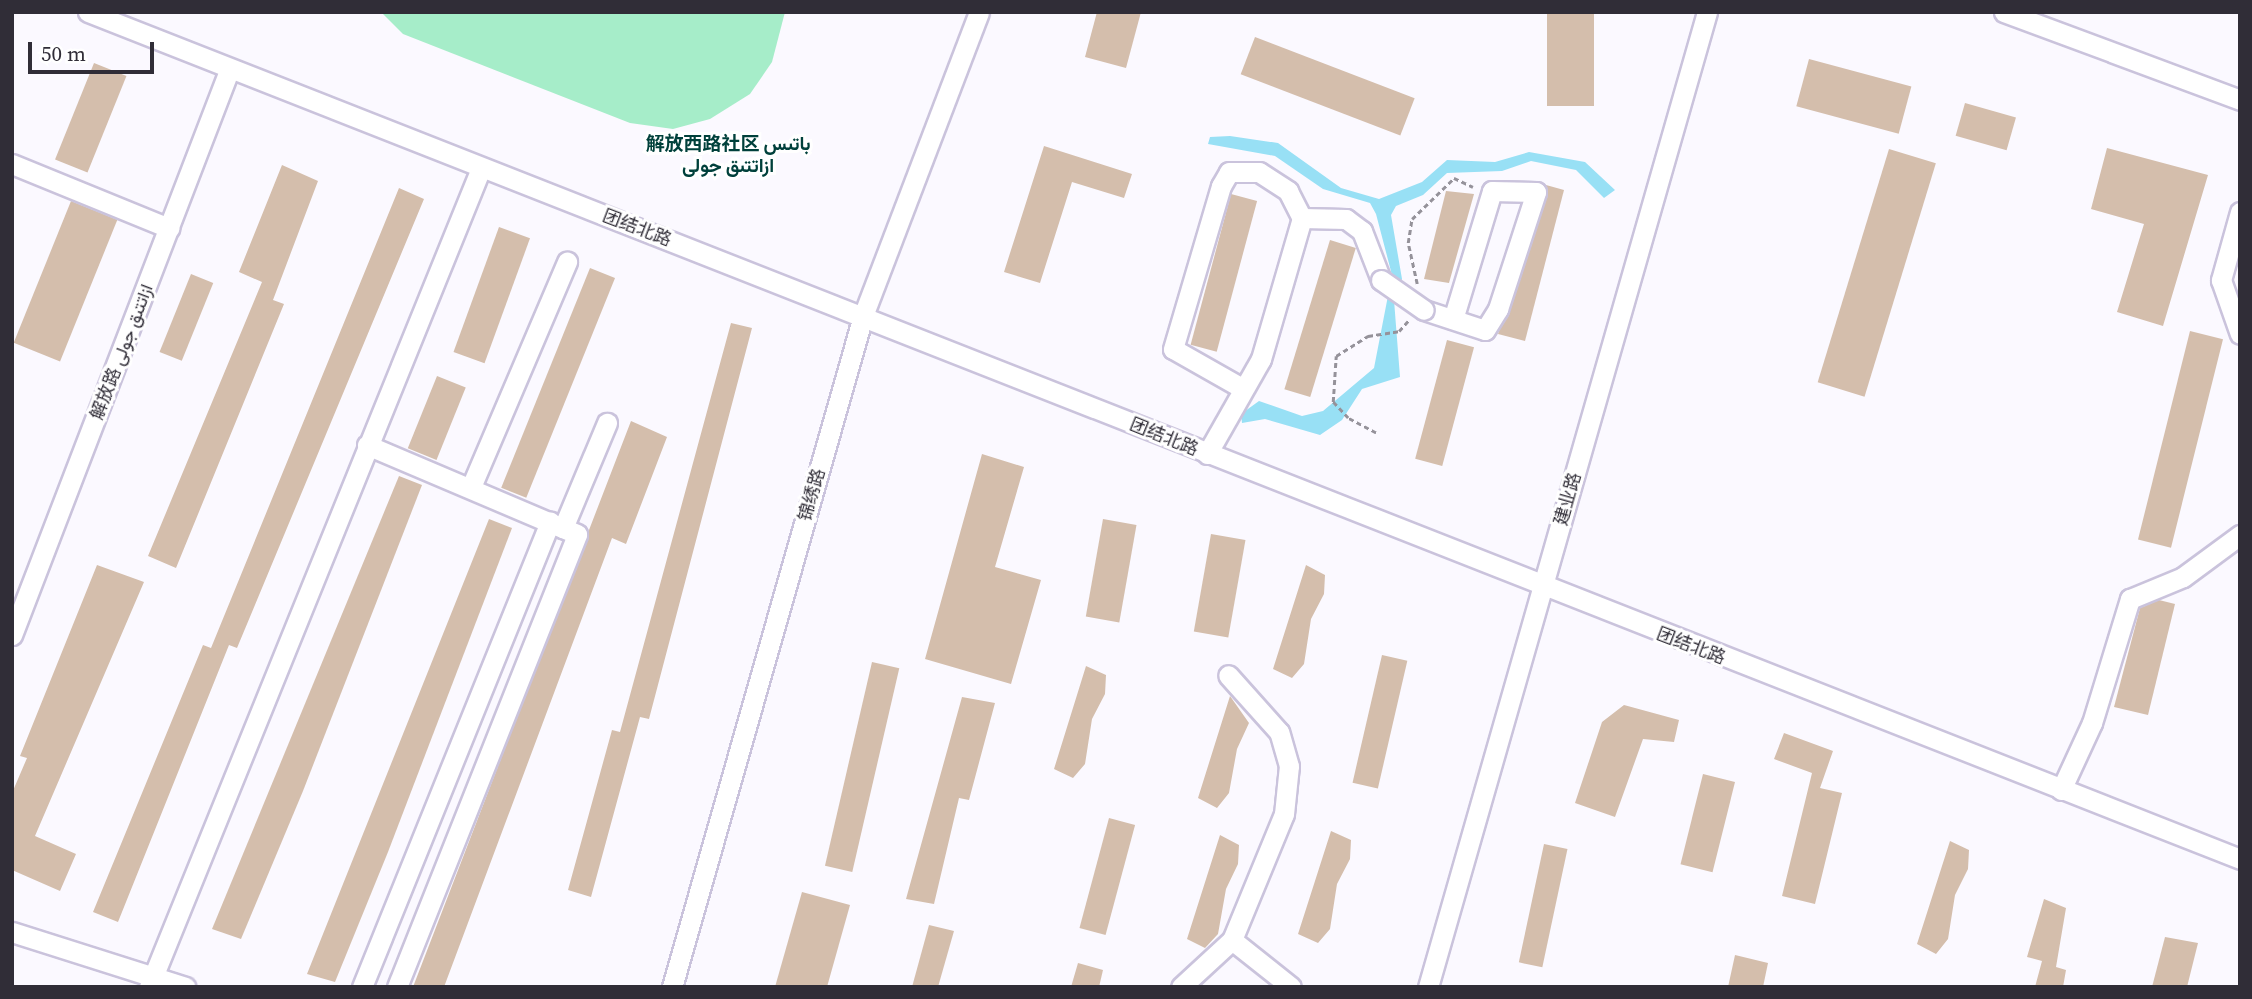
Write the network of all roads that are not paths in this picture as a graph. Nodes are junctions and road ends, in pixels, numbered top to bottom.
1 (88, 12) edge
2 (978, 12) edge
3 (1707, 12) edge
4 (2004, 12) edge
5 (230, 68) junction
6 (2240, 100) edge
7 (12, 164) edge
8 (481, 168) junction
9 (2240, 212) edge
10 (1302, 218) junction
11 (169, 228) junction
12 (567, 262) dead end
13 (863, 316) junction
14 (1453, 319) junction
15 (2240, 334) edge
16 (1242, 388) junction
17 (607, 423) dead end
18 (368, 445) junction
19 (1207, 454) junction
20 (471, 487) junction
21 (556, 525) junction
22 (2240, 534) edge
23 (1542, 589) junction
24 (12, 635) edge
25 (1228, 675) dead end
26 (2061, 790) junction
27 (2240, 859) edge
28 (12, 932) edge
29 (1232, 940) junction
30 (151, 981) edge
31 (185, 987) edge
32 (362, 987) edge
33 (397, 987) edge
34 (672, 987) edge
35 (1181, 987) edge
36 (1291, 987) edge
37 (1428, 987) edge

1 - 5 street, 团结北路
2 - 13 street, 锦绣路
3 - 23 street, 建业路
4 - 6 street
5 - 8 street, 团结北路
5 - 11 street, 解放路 ازاتتىق جولى
7 - 11 street
8 - 13 street, 团结北路
8 - 18 street
9 - 15 street
10 - 14 street, bridge
10 - 16 street
10 - 16 street
11 - 24 street, 解放路 ازاتتىق جولى
12 - 20 street
13 - 19 street, 团结北路
13 - 34 street, 锦绣路
14 - 14 street
16 - 19 street
17 - 21 street
18 - 20 street
18 - 30 street
19 - 23 street, 团结北路
20 - 21 street
21 - 32 street
21 - 33 street
22 - 26 street
23 - 26 street, 团结北路
23 - 37 street, 建业路
25 - 29 street
26 - 27 street, 团结北路
28 - 30 street
29 - 35 street
29 - 36 street
30 - 31 street

